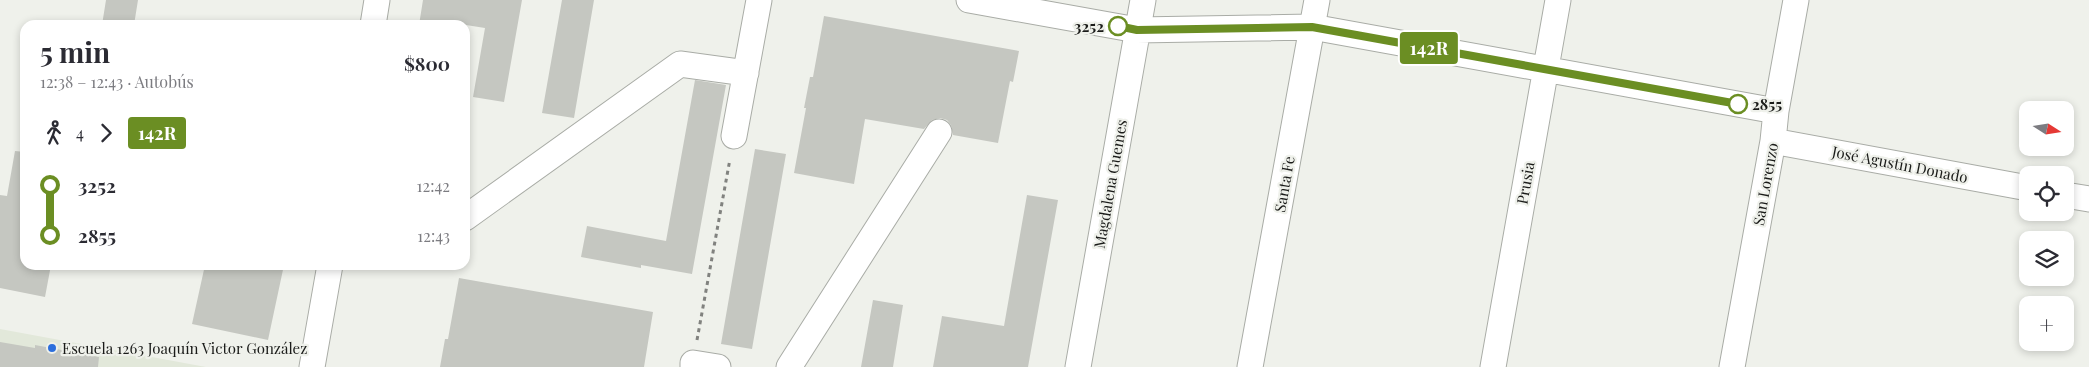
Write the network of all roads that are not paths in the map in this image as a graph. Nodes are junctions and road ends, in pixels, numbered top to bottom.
1 (377, 0) edge
2 (758, 0) edge
3 (969, 0) edge
4 (1143, 0) edge
5 (1317, 0) edge
6 (1558, 0) edge
7 (1796, 0) edge
8 (374, 20) edge
9 (1312, 27) junction
10 (1137, 30) junction
11 (1546, 69) junction
12 (746, 73) junction
13 (1776, 110) junction
14 (939, 132) dead end
15 (734, 136) road end
16 (1773, 141) junction
17 (2019, 186) edge
18 (2074, 196) edge
19 (2089, 199) edge
20 (470, 214) edge
21 (329, 270) edge
22 (693, 365) edge
23 (312, 367) edge
24 (718, 367) edge
25 (789, 367) edge
26 (1078, 367) edge
27 (1250, 367) edge
28 (1492, 367) edge
29 (1732, 367) edge

1 - 8 street
2 - 12 street
3 - 10 street
4 - 10 street, Magdalena Guemes
5 - 9 street, Santa Fe
6 - 11 street, Prusia
7 - 13 street, San Lorenzo
9 - 10 street
9 - 11 street
9 - 27 street, Santa Fe
10 - 26 street, Magdalena Guemes
11 - 13 street
11 - 28 street, Prusia
12 - 15 street
12 - 20 street
13 - 16 street, San Lorenzo
14 - 25 street
16 - 17 street, José Agustín Donado
16 - 29 street, San Lorenzo
18 - 19 street
21 - 23 street
22 - 24 street

